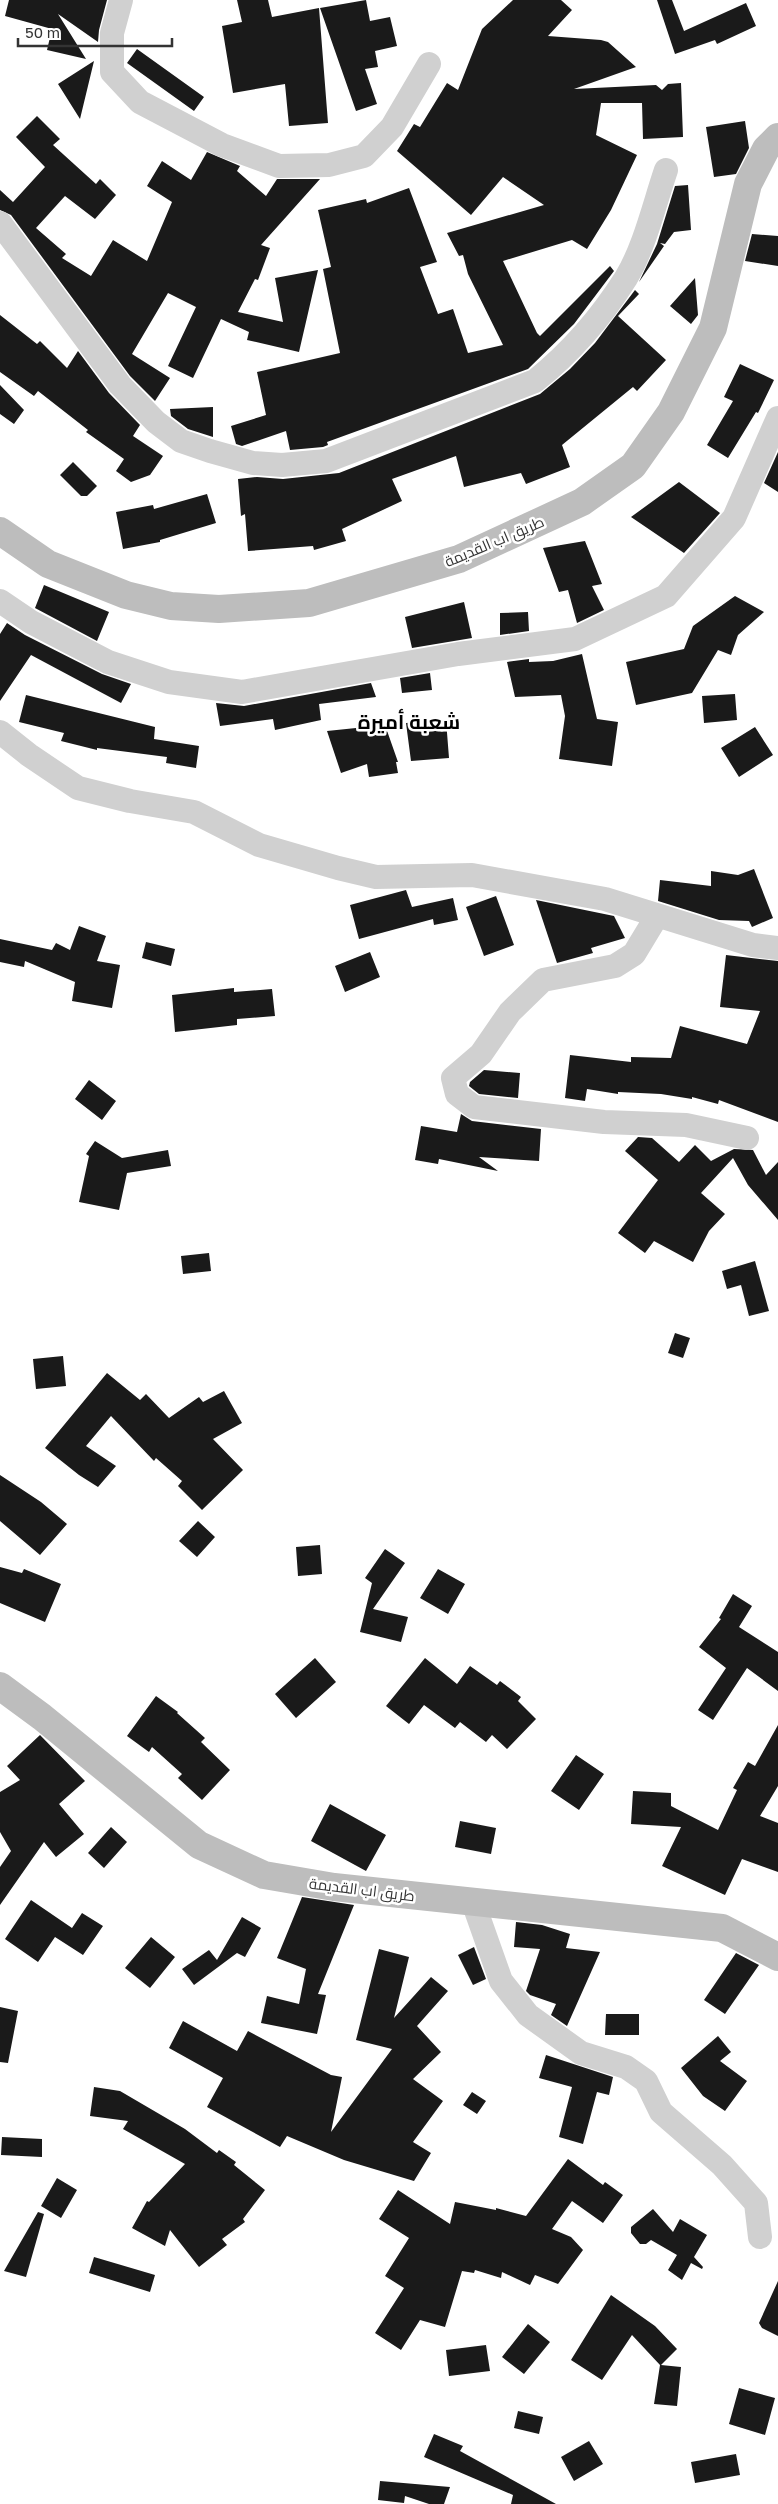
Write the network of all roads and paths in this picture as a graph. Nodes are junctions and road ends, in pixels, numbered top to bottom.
1 (121, 0) edge
2 (429, 64) dead end
3 (778, 137) edge
4 (666, 170) dead end
5 (0, 223) edge
6 (778, 418) edge
7 (0, 531) edge
8 (0, 601) edge
9 (0, 732) edge
10 (656, 916) junction
11 (778, 948) edge
12 (747, 1138) dead end
13 (0, 1686) edge
14 (473, 1902) junction
15 (778, 1957) edge
16 (760, 2237) dead end

1 - 2 street
3 - 7 street, طريق اب القديمة
4 - 5 street
6 - 8 street
9 - 10 street
10 - 11 street
10 - 12 street
13 - 14 street, طريق اب القديمة
14 - 15 street, طريق اب القديمة
14 - 16 street

